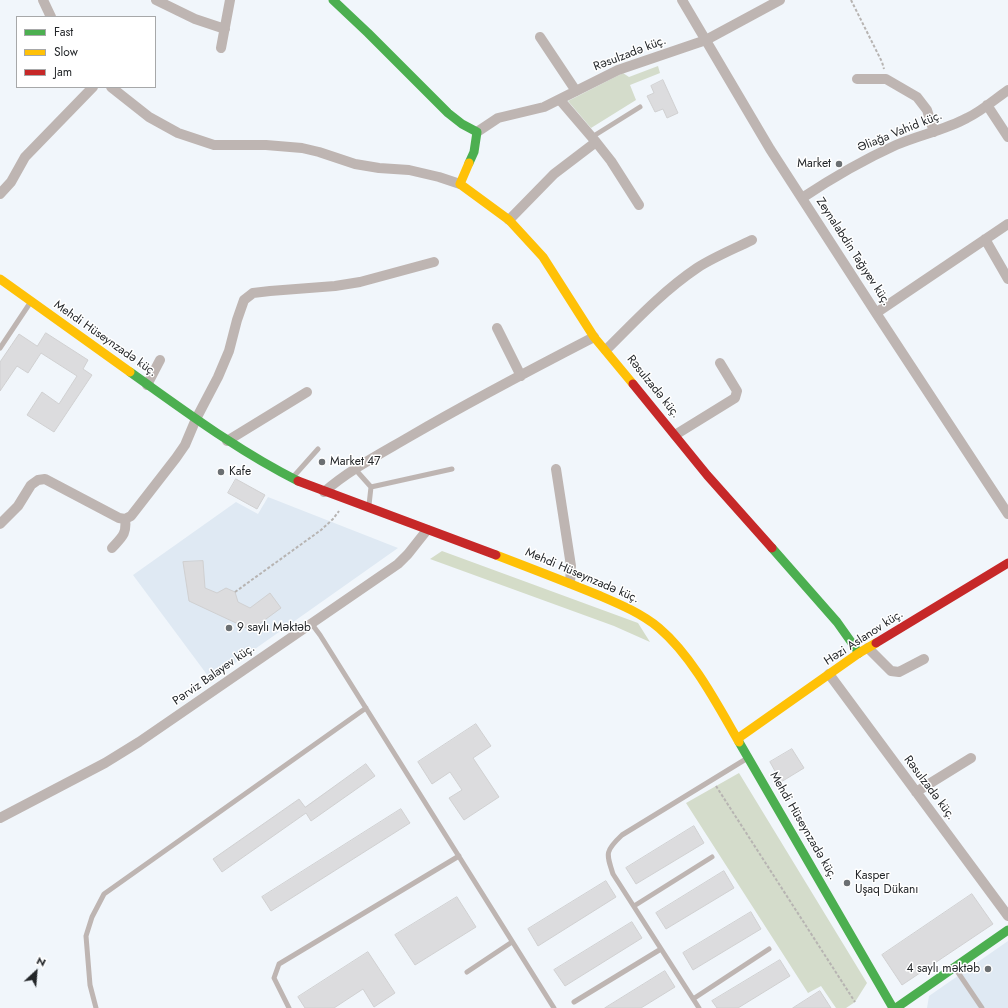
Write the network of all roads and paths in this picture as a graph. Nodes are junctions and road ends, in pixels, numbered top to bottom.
1 (43, 0) edge
2 (156, 0) edge
3 (230, 0) edge
4 (333, 0) edge
5 (682, 0) edge
6 (780, 0) edge
7 (851, 0) edge
8 (51, 16) edge
9 (225, 29) junction
10 (540, 37) dead end
11 (706, 40) junction
12 (221, 48) dead end
13 (857, 79) dead end
14 (886, 79) junction
15 (92, 88) edge
16 (112, 88) edge
17 (1008, 90) edge
18 (576, 91) junction
19 (560, 100) junction
20 (987, 105) junction
21 (640, 107) dead end
22 (477, 132) junction
23 (934, 132) junction
24 (1008, 137) edge
25 (594, 139) junction
26 (460, 184) junction
27 (0, 194) edge
28 (802, 198) junction
29 (639, 205) dead end
30 (509, 220) junction
31 (1008, 224) edge
32 (985, 239) junction
33 (752, 240) dead end
34 (434, 262) dead end
35 (0, 279) edge
36 (1008, 279) edge
37 (30, 302) junction
38 (876, 313) junction
39 (497, 328) dead end
40 (594, 337) junction
41 (0, 348) edge
42 (606, 350) junction
43 (160, 360) dead end
44 (720, 363) dead end
45 (521, 376) junction
46 (147, 385) junction
47 (307, 392) dead end
48 (196, 419) junction
49 (674, 435) junction
50 (227, 441) junction
51 (318, 449) dead end
52 (355, 469) junction
53 (452, 469) dead end
54 (556, 469) dead end
55 (292, 478) junction
56 (372, 488) junction
57 (324, 492) junction
58 (345, 499) junction
59 (368, 508) junction
60 (1008, 514) edge
61 (125, 519) junction
62 (0, 524) edge
63 (427, 530) junction
64 (112, 548) dead end
65 (1008, 563) edge
66 (570, 583) junction
67 (235, 592) dead end
68 (311, 623) junction
69 (864, 650) junction
70 (924, 659) dead end
71 (829, 674) junction
72 (366, 708) junction
73 (737, 739) junction
74 (748, 758) junction
75 (971, 758) dead end
76 (716, 786) dead end
77 (916, 792) junction
78 (1, 815) edge
79 (459, 856) junction
80 (712, 857) dead end
81 (634, 906) junction
82 (1008, 916) edge
83 (1008, 930) edge
84 (512, 942) junction
85 (661, 949) junction
86 (770, 950) dead end
87 (954, 968) junction
88 (467, 972) dead end
89 (693, 999) junction
90 (574, 1002) dead end
91 (855, 1002) dead end
92 (96, 1008) edge
93 (289, 1008) edge
94 (554, 1008) edge
95 (699, 1008) edge
96 (894, 1008) edge
97 (982, 1008) edge

1 - 8 street
2 - 9 street
3 - 9 street
4 - 22 main road
5 - 11 street, Zeynalabdin Tağıyev küç.
6 - 11 street, Rəsulzadə küç.
7 - 14 path
9 - 12 street
10 - 18 street
11 - 18 street, Rəsulzadə küç.
11 - 28 street, Zeynalabdin Tağıyev küç.
13 - 14 street
14 - 23 street
15 - 27 street
16 - 26 street
17 - 20 street, Əliağa Vahid küç.
18 - 19 street, Rəsulzadə küç.
19 - 22 street, Rəsulzadə küç.
19 - 25 street
20 - 23 street, Əliağa Vahid küç.
20 - 24 street
21 - 25 lane
22 - 26 main road
23 - 28 street, Əliağa Vahid küç.
25 - 29 street
25 - 30 street
26 - 30 main road, Rəsulzadə küç.
28 - 38 street, Zeynalabdin Tağıyev küç.
30 - 40 main road, Rəsulzadə küç.
31 - 32 street
32 - 36 street
32 - 38 street
33 - 42 street
34 - 48 street
35 - 37 main road, Mehdi Hüseynzadə küç.
37 - 41 lane
37 - 46 main road, Mehdi Hüseynzadə küç.
38 - 60 street, Zeynalabdin Tağıyev küç.
39 - 45 street
40 - 42 main road, Rəsulzadə küç.
40 - 45 street
42 - 49 main road, Rəsulzadə küç.
43 - 46 street
44 - 49 street
45 - 52 street
46 - 48 main road, Mehdi Hüseynzadə küç.
47 - 50 street
48 - 50 main road, Mehdi Hüseynzadə küç.
48 - 61 street
49 - 69 main road, Rəsulzadə küç.
50 - 55 main road, Mehdi Hüseynzadə küç.
51 - 55 lane
52 - 56 lane
52 - 57 street
53 - 56 lane
54 - 66 street
55 - 57 main road, Mehdi Hüseynzadə küç.
56 - 59 lane
57 - 58 main road, Mehdi Hüseynzadə küç.
58 - 59 main road, Mehdi Hüseynzadə küç.
58 - 67 path
59 - 63 main road, Mehdi Hüseynzadə küç.
61 - 62 street
61 - 64 street
63 - 66 main road, Mehdi Hüseynzadə küç.
63 - 68 street, Pərviz Balayev küç.
65 - 69 main road, Həzi Aslanov küç.
66 - 73 main road, Mehdi Hüseynzadə küç.
68 - 72 lane
68 - 78 street, Pərviz Balayev küç.
69 - 70 street
69 - 71 main road, Həzi Aslanov küç.
71 - 73 main road, Həzi Aslanov küç.
71 - 77 street, Rəsulzadə küç.
72 - 79 lane
72 - 92 lane
73 - 74 main road, Mehdi Hüseynzadə küç.
74 - 81 lane
74 - 96 main road, Mehdi Hüseynzadə küç.
75 - 77 street
76 - 91 path
77 - 82 street, Rəsulzadə küç.
79 - 84 lane
79 - 93 lane
80 - 81 lane
81 - 85 lane
83 - 87 main road
84 - 88 lane
84 - 94 lane
85 - 89 lane
85 - 90 lane
86 - 89 lane
87 - 96 main road
87 - 97 lane
89 - 95 lane

